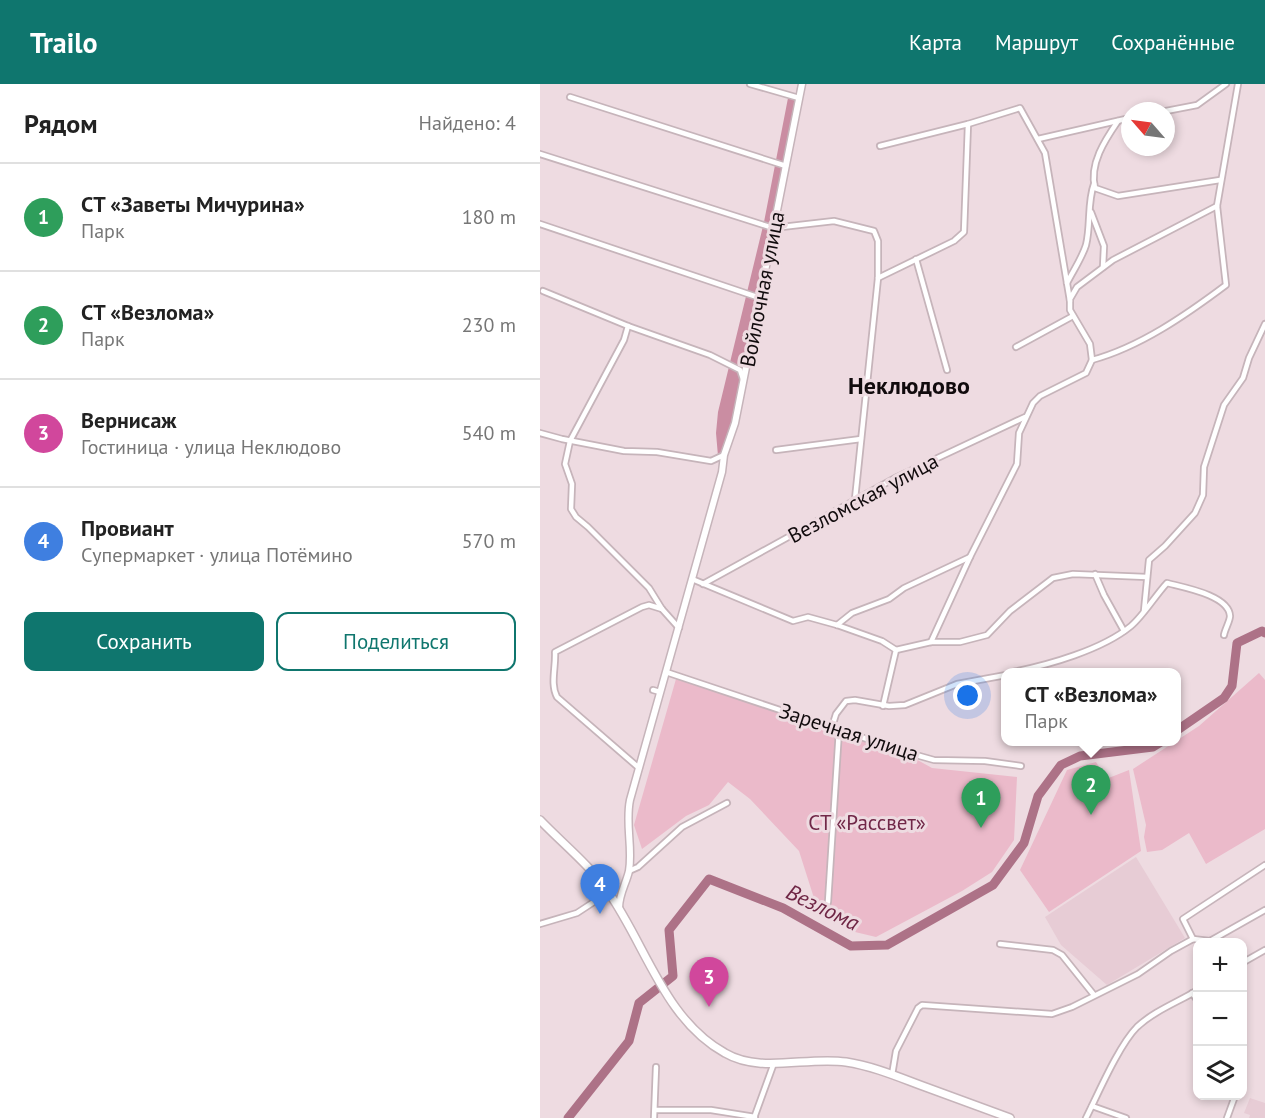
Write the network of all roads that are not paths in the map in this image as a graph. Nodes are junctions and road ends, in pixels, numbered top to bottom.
1 (750, 84) edge
2 (802, 84) edge
3 (1226, 84) edge
4 (1238, 84) edge
5 (570, 97) dead end
6 (799, 98) junction
7 (1175, 109) edge
8 (1121, 120) edge
9 (1118, 121) junction
10 (968, 124) junction
11 (1038, 139) junction
12 (880, 146) dead end
13 (540, 154) edge
14 (786, 166) junction
15 (1220, 180) junction
16 (1094, 184) junction
17 (1217, 206) junction
18 (1091, 211) junction
19 (540, 224) edge
20 (773, 228) junction
21 (916, 259) junction
22 (1103, 267) junction
23 (878, 278) junction
24 (1067, 283) junction
25 (543, 291) dead end
26 (760, 298) junction
27 (1070, 304) junction
28 (1073, 316) junction
29 (1265, 324) edge
30 (628, 326) junction
31 (1016, 347) dead end
32 (1092, 360) junction
33 (947, 370) dead end
34 (744, 384) junction
35 (1025, 417) junction
36 (540, 433) edge
37 (861, 439) junction
38 (570, 441) junction
39 (776, 450) dead end
40 (724, 455) junction
41 (855, 499) junction
42 (970, 557) junction
43 (1095, 574) junction
44 (1147, 577) junction
45 (692, 579) junction
46 (703, 584) junction
47 (1146, 585) junction
48 (1158, 593) junction
49 (662, 609) junction
50 (1144, 611) junction
51 (837, 625) junction
52 (679, 628) junction
53 (1124, 631) junction
54 (1224, 635) dead end
55 (932, 642) junction
56 (896, 650) junction
57 (1031, 668) edge
58 (666, 672) junction
59 (1001, 676) edge
60 (883, 705) junction
61 (832, 727) junction
62 (839, 730) junction
63 (1021, 766) dead end
64 (639, 768) junction
65 (727, 803) dead end
66 (540, 820) edge
67 (1265, 865) edge
68 (628, 871) junction
69 (609, 892) junction
70 (621, 892) junction
71 (828, 902) dead end
72 (619, 908) junction
73 (1265, 910) edge
74 (540, 924) edge
75 (1215, 938) edge
76 (1193, 939) joint
77 (1000, 944) dead end
78 (1265, 950) edge
79 (1247, 960) edge
80 (1193, 993) edge
81 (1094, 995) junction
82 (774, 1063) junction
83 (656, 1066) dead end
84 (892, 1075) junction
85 (1233, 1100) edge
86 (1092, 1106) junction
87 (655, 1110) junction
88 (754, 1117) edge
89 (654, 1118) edge
90 (1010, 1118) edge
91 (1086, 1118) edge
92 (1126, 1118) edge
93 (1227, 1118) edge

1 - 6 street
2 - 6 street, Войлочная улица
3 - 7 street
4 - 15 street
5 - 14 street
6 - 14 street, Войлочная улица
8 - 9 street
9 - 11 street
9 - 16 street
10 - 11 street
10 - 12 street
10 - 21 street
11 - 24 street
13 - 20 street
14 - 20 street, Войлочная улица
15 - 16 street
15 - 17 street
16 - 18 street
17 - 22 street
17 - 32 street
18 - 22 street
18 - 24 street
19 - 26 street
20 - 23 street
20 - 26 street, Войлочная улица
21 - 23 street
21 - 33 street
22 - 27 street
23 - 37 street
24 - 27 street
25 - 30 street
26 - 34 street, Войлочная улица
27 - 28 street
28 - 31 street
28 - 32 street
29 - 44 street
30 - 34 street
30 - 38 street
32 - 35 street
34 - 40 street, Войлочная улица
35 - 41 street, Везломская улица
35 - 42 street
36 - 38 street
37 - 39 street
37 - 41 street
38 - 40 street
38 - 49 street
40 - 45 street, Войлочная улица
41 - 46 street, Везломская улица
42 - 51 street
42 - 55 street
43 - 44 street
43 - 53 street
43 - 55 street
44 - 47 street
45 - 46 street
45 - 52 street, Войлочная улица
46 - 51 street
47 - 48 street
47 - 50 street
48 - 50 street
48 - 54 street
49 - 52 street
49 - 64 street
50 - 53 street
51 - 56 street
52 - 58 street, Войлочная улица
53 - 57 street
55 - 56 street
56 - 60 street
58 - 61 street, Заречная улица
58 - 64 street, Войлочная улица
59 - 60 street
60 - 61 street
61 - 62 street, Заречная улица
62 - 63 street, Заречная улица
62 - 71 street
64 - 68 street, Войлочная улица
65 - 68 street
66 - 69 main road
67 - 76 street
68 - 70 street, Войлочная улица
69 - 70 street
69 - 72 main road
69 - 74 street
70 - 72 street, Войлочная улица
72 - 82 main road
73 - 75 street
76 - 81 street
77 - 81 street
78 - 79 street
80 - 86 street
81 - 84 street
82 - 84 main road
82 - 88 street
83 - 87 street
84 - 90 main road
85 - 93 street
86 - 91 street
86 - 92 street
87 - 88 street
87 - 89 street

